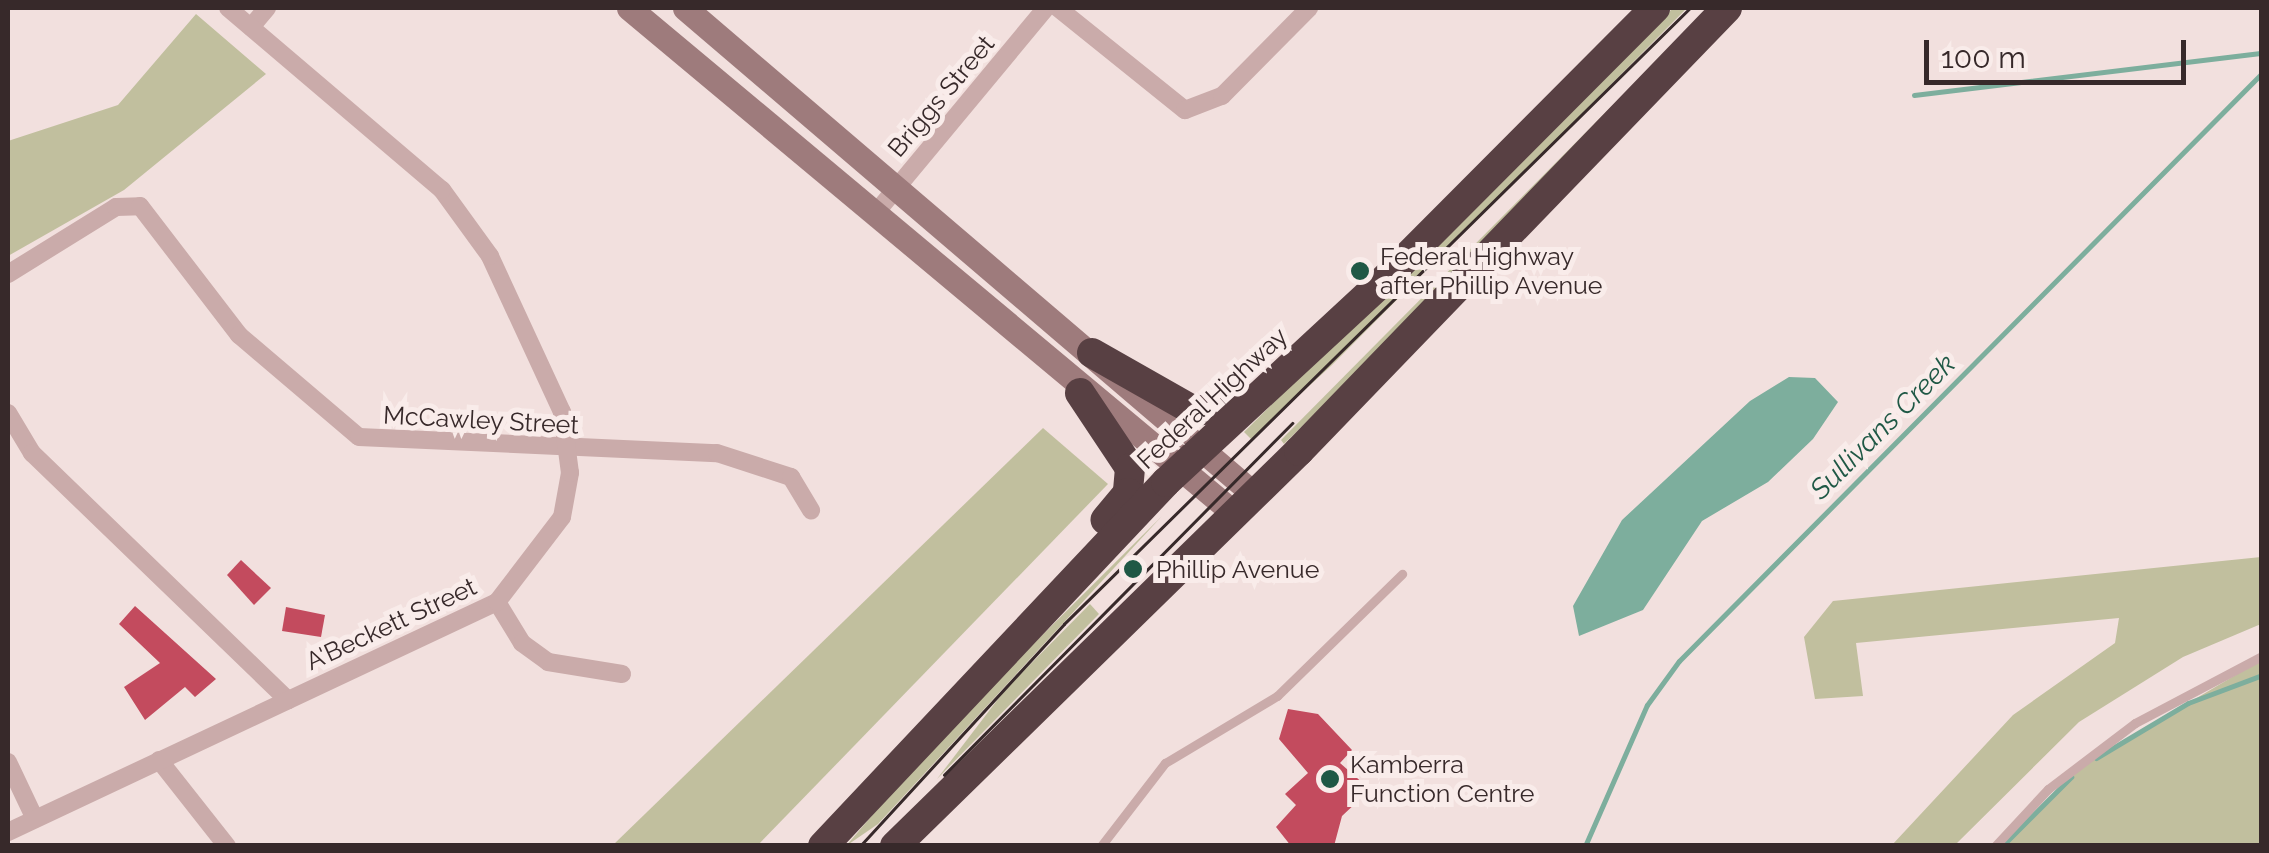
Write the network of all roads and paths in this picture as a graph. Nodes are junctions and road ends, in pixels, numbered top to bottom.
1 (228, 8) edge
2 (267, 8) edge
3 (629, 8) edge
4 (685, 8) edge
5 (1046, 8) edge
6 (1058, 8) edge
7 (1310, 8) edge
8 (1655, 8) edge
9 (1727, 8) edge
10 (251, 27) junction
11 (897, 188) junction
12 (874, 216) junction
13 (8, 274) edge
14 (1092, 352) junction
15 (1080, 393) junction
16 (1247, 405) junction
17 (8, 413) edge
18 (568, 450) junction
19 (1189, 460) junction
20 (1245, 505) junction
21 (811, 510) dead end
22 (1402, 574) dead end
23 (497, 602) junction
24 (1015, 634) junction
25 (2262, 656) edge
26 (622, 674) dead end
27 (288, 700) junction
28 (160, 760) junction
29 (8, 762) edge
30 (35, 819) junction
31 (8, 832) edge
32 (898, 844) edge
33 (227, 846) edge
34 (823, 846) edge
35 (1101, 846) edge
36 (1995, 846) edge

1 - 10 street, A'Beckett Street
2 - 10 street
3 - 12 main road
4 - 11 main road
5 - 11 street, Briggs Street
6 - 7 street
8 - 16 highway, Federal Highway
9 - 20 highway
10 - 18 street, A'Beckett Street
11 - 12 street, Briggs Street
11 - 14 main road
12 - 15 main road
13 - 18 street, McCawley Street
14 - 16 highway
14 - 19 main road
15 - 19 main road
15 - 24 highway
16 - 19 highway, Federal Highway
17 - 27 street
18 - 21 street, McCawley Street
18 - 23 street, A'Beckett Street
19 - 20 main road
19 - 24 highway, Federal Highway
20 - 32 highway
22 - 35 lane
23 - 26 street
23 - 27 street, A'Beckett Street
24 - 34 highway, Federal Highway
25 - 36 lane
27 - 28 street, A'Beckett Street
28 - 30 street, A'Beckett Street
28 - 33 street
29 - 30 street
30 - 31 street, A'Beckett Street

